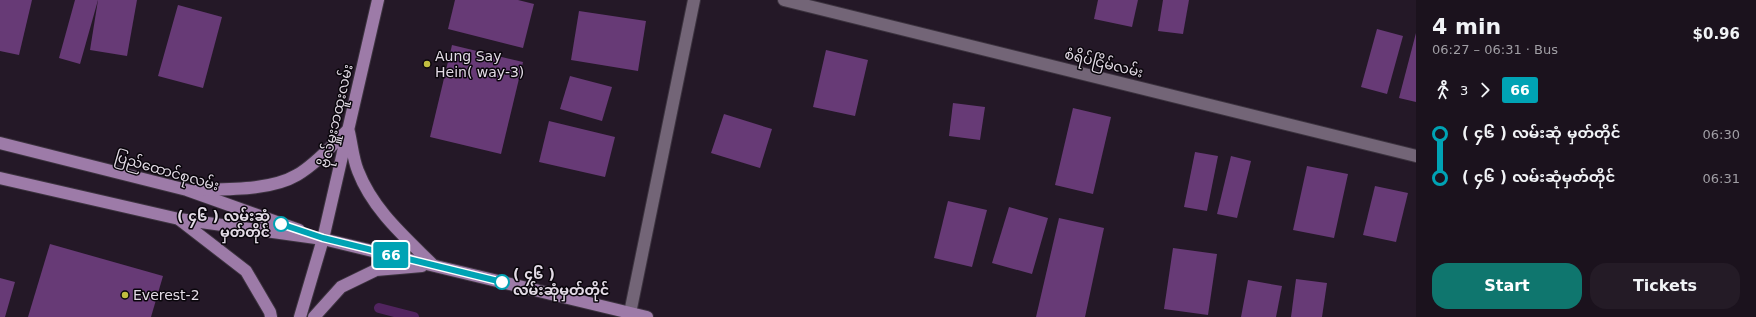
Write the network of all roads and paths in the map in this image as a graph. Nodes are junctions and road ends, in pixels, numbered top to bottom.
1 (378, 0) edge
2 (694, 0) edge
3 (784, 0) edge
4 (348, 129) junction
5 (0, 143) edge
6 (1416, 156) edge
7 (0, 178) edge
8 (187, 190) junction
9 (179, 220) junction
10 (323, 238) junction
11 (434, 265) junction
12 (630, 313) junction
13 (271, 317) edge
14 (300, 317) edge
15 (314, 317) edge
16 (647, 317) edge

1 - 4 main road, ဗိုလ်မှူးဘထူးလမ်း
2 - 12 street
3 - 6 street, စံရိပ်ငြိမ်လမ်း
4 - 8 main road
4 - 10 main road, ဗိုလ်မှူးဘထူးလမ်း
4 - 11 main road
5 - 8 main road, ပြည်ထောင်စုလမ်း
7 - 9 main road, ပြည်ထောင်စုလမ်း
8 - 10 main road, ပြည်ထောင်စုလမ်း
9 - 10 main road, ပြည်ထောင်စုလမ်း
9 - 13 main road
10 - 11 main road, ပြည်ထောင်စုလမ်း
10 - 14 main road, ဗိုလ်မှူးဘထူးလမ်း
11 - 12 main road, ပြည်ထောင်စုလမ်း
11 - 15 main road
12 - 16 main road, ပြည်ထောင်စုလမ်း

